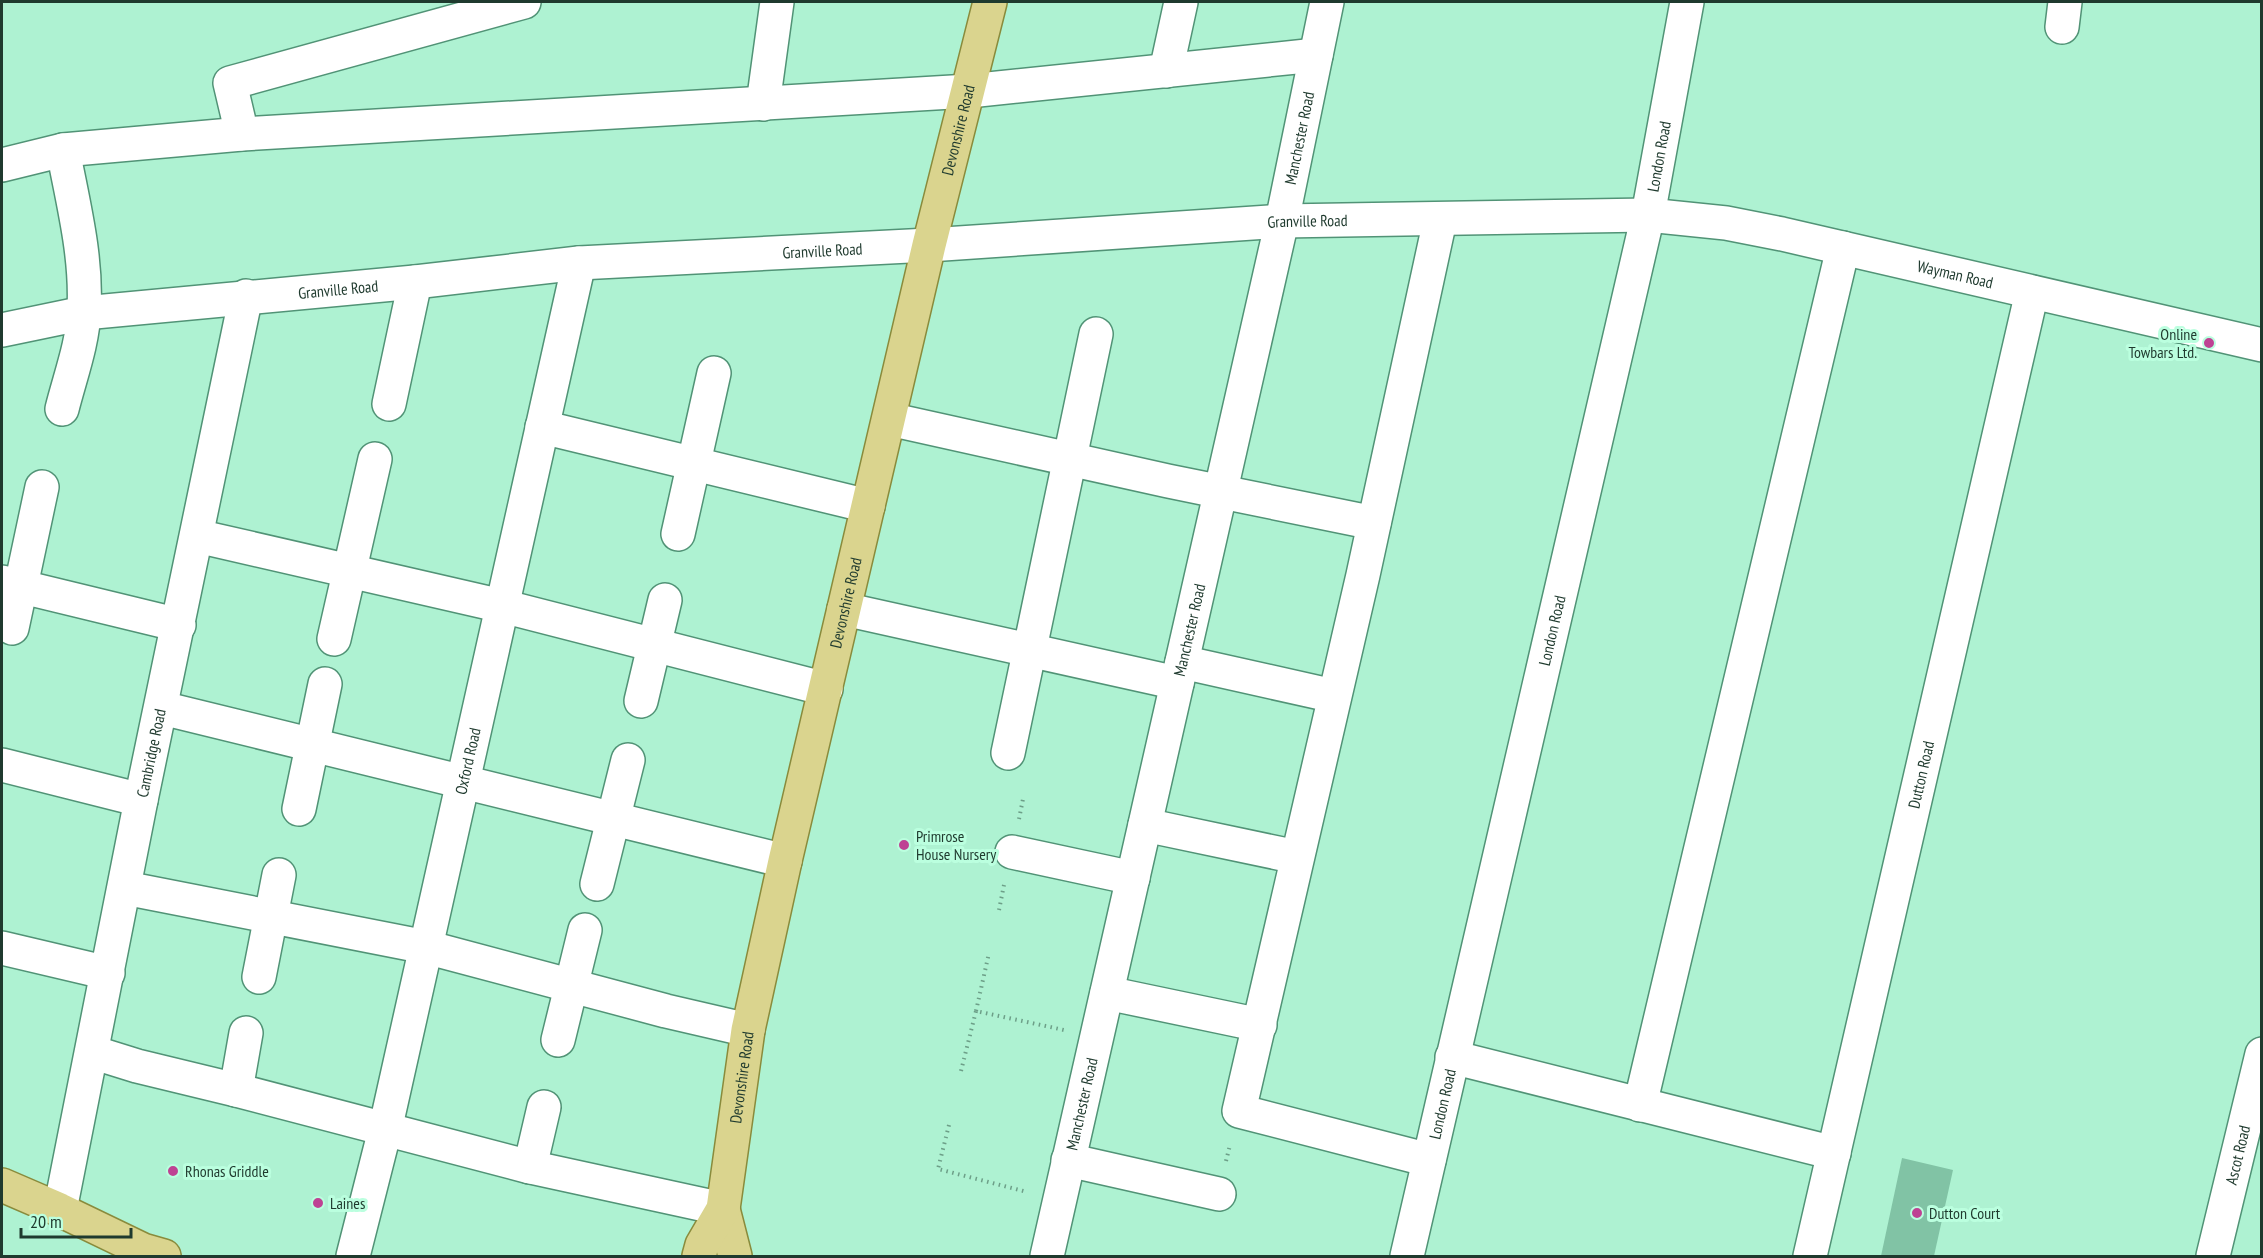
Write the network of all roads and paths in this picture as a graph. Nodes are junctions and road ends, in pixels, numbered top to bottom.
1 (524, 2) edge
2 (777, 2) edge
3 (990, 2) edge
4 (1181, 2) edge
5 (1327, 2) edge
6 (1687, 2) edge
7 (1316, 55) junction
8 (1166, 71) junction
9 (969, 91) junction
10 (763, 104) junction
11 (243, 134) junction
12 (63, 150) junction
13 (2, 165) edge
14 (1648, 215) junction
15 (1440, 220) junction
16 (1282, 221) junction
17 (930, 244) junction
18 (1843, 248) junction
19 (579, 263) junction
20 (414, 282) junction
21 (2032, 292) junction
22 (246, 296) junction
23 (84, 312) junction
24 (2, 330) edge
25 (1096, 334) dead end
26 (2262, 345) edge
27 (714, 373) dead end
28 (389, 404) dead end
29 (62, 409) dead end
30 (889, 419) junction
31 (542, 427) junction
32 (375, 459) dead end
33 (1070, 459) junction
34 (693, 464) junction
35 (42, 487) dead end
36 (1220, 492) junction
37 (868, 506) junction
38 (1374, 523) junction
39 (678, 534) dead end
40 (197, 536) junction
41 (349, 570) junction
42 (11, 584) edge
43 (665, 600) dead end
44 (502, 606) junction
45 (844, 609) junction
46 (179, 625) junction
47 (12, 628) dead end
48 (334, 639) dead end
49 (654, 644) junction
50 (1029, 650) junction
51 (1179, 672) junction
52 (325, 684) dead end
53 (826, 689) junction
54 (1334, 696) junction
55 (641, 701) dead end
56 (162, 708) junction
57 (312, 745) junction
58 (1008, 753) dead end
59 (628, 760) dead end
60 (2, 765) edge
61 (463, 781) junction
62 (141, 800) junction
63 (299, 808) dead end
64 (614, 819) junction
65 (1145, 825) junction
66 (1012, 852) dead end
67 (1298, 857) junction
68 (785, 861) junction
69 (279, 875) dead end
70 (1133, 878) junction
71 (597, 884) dead end
72 (125, 888) junction
73 (271, 917) junction
74 (585, 930) dead end
75 (426, 947) junction
76 (2, 948) edge
77 (989, 953) dead end
78 (108, 973) junction
79 (259, 977) dead end
80 (571, 987) junction
81 (1107, 993) junction
82 (976, 1011) junction
83 (1260, 1024) junction
84 (748, 1030) junction
85 (246, 1033) dead end
86 (1096, 1037) junction
87 (558, 1040) dead end
88 (92, 1053) junction
89 (2262, 1054) edge
90 (1452, 1057) junction
91 (961, 1071) dead end
92 (236, 1090) junction
93 (1640, 1105) junction
94 (544, 1107) dead end
95 (949, 1125) dead end
96 (385, 1130) junction
97 (1834, 1153) junction
98 (1068, 1160) junction
99 (1429, 1160) junction
100 (530, 1167) junction
101 (2, 1185) edge
102 (1219, 1194) dead end
103 (1060, 1200) junction
104 (723, 1209) junction
105 (60, 1210) junction
106 (164, 1257) edge
107 (353, 1257) edge
108 (699, 1257) edge
109 (735, 1257) edge
110 (1047, 1257) edge
111 (1407, 1257) edge
112 (1810, 1257) edge
113 (2213, 1257) edge

1 - 11 street
2 - 10 street
3 - 9 main road, Devonshire Road
4 - 8 street
5 - 7 street, Manchester Road
6 - 14 street, London Road
7 - 8 street
7 - 16 street, Manchester Road
8 - 9 street
9 - 10 street
9 - 17 main road, Devonshire Road
10 - 11 street
11 - 12 street
12 - 13 street
12 - 23 street
14 - 15 street, Granville Road
14 - 18 street, Wayman Road
14 - 90 street, London Road
15 - 16 street, Granville Road
15 - 38 street
16 - 17 street, Granville Road
16 - 36 street, Manchester Road
17 - 19 street, Granville Road
17 - 30 main road, Devonshire Road
18 - 21 street, Wayman Road
18 - 93 street
19 - 20 street, Granville Road
19 - 31 street, Oxford Road
20 - 22 street, Granville Road
20 - 28 street
21 - 26 street, Wayman Road
21 - 97 street, Dutton Road
22 - 23 street, Granville Road
22 - 40 street, Cambridge Road
23 - 24 street, Granville Road
23 - 29 street
25 - 33 street
27 - 34 street
30 - 33 street
30 - 37 main road, Devonshire Road
31 - 34 street
31 - 44 street, Oxford Road
32 - 41 street
33 - 36 street
33 - 50 street
34 - 37 street
34 - 39 street
35 - 42 street
36 - 38 street
36 - 51 street, Manchester Road
37 - 45 main road, Devonshire Road
38 - 54 street
40 - 41 street
40 - 46 street, Cambridge Road
41 - 44 street
41 - 48 street
42 - 46 street
42 - 47 street
43 - 49 street
44 - 49 street
44 - 61 street, Oxford Road
45 - 50 street
45 - 53 main road, Devonshire Road
46 - 56 street, Cambridge Road
49 - 53 street
49 - 55 street
50 - 51 street
50 - 58 street
51 - 54 street
51 - 65 street, Manchester Road
52 - 57 street
53 - 68 main road, Devonshire Road
54 - 67 street
56 - 57 street
56 - 62 street, Cambridge Road
57 - 61 street
57 - 63 street
59 - 64 street
60 - 62 street
61 - 64 street
61 - 75 street, Oxford Road
62 - 72 street, Cambridge Road
64 - 68 street
64 - 71 street
65 - 67 street
65 - 70 street, Manchester Road
66 - 70 street
67 - 83 street
68 - 84 main road, Devonshire Road
69 - 73 street
70 - 81 street, Manchester Road
72 - 73 street
72 - 78 street, Cambridge Road
73 - 75 street
73 - 79 street
74 - 80 street
75 - 80 street
75 - 96 street, Oxford Road
76 - 78 street
77 - 82 path
78 - 88 street, Cambridge Road
80 - 84 street
80 - 87 street
81 - 83 street
81 - 86 street, Manchester Road
82 - 86 path
82 - 91 path
83 - 99 street
84 - 104 main road, Devonshire Road
85 - 92 street
86 - 98 street, Manchester Road
88 - 92 street
88 - 105 street, Cambridge Road
89 - 113 street, Ascot Road
90 - 93 street
90 - 99 street, London Road
92 - 96 street
93 - 97 street
94 - 100 street
95 - 103 path
96 - 100 street
96 - 107 street, Oxford Road
97 - 112 street, Dutton Road
98 - 102 street
98 - 103 street, Manchester Road
99 - 111 street, London Road
100 - 104 street
101 - 105 main road
103 - 110 street, Manchester Road
104 - 108 main road, Devonshire Road
104 - 109 main road, Devonshire Road
105 - 106 main road

